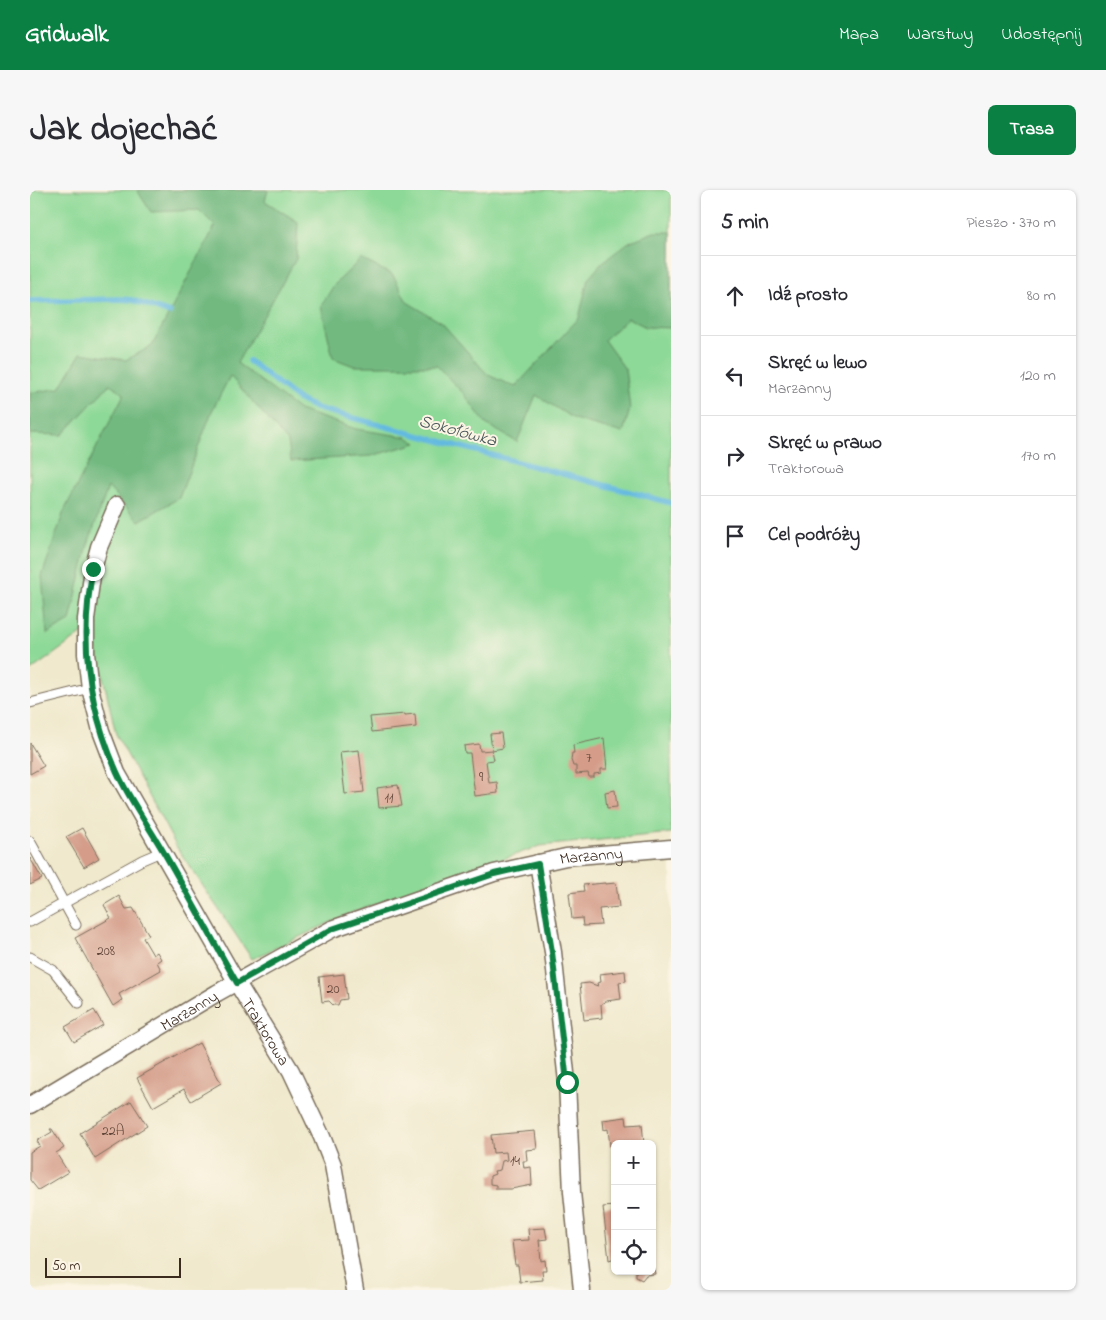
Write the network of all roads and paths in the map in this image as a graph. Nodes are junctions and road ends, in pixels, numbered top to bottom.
1 (117, 505) dead end
2 (90, 688) junction
3 (30, 703) edge
4 (30, 841) edge
5 (671, 848) edge
6 (163, 851) junction
7 (538, 864) junction
8 (64, 903) junction
9 (30, 922) edge
10 (76, 925) dead end
11 (30, 957) edge
12 (237, 983) junction
13 (79, 1003) dead end
14 (30, 1105) edge
15 (355, 1290) edge
16 (582, 1290) edge

1 - 2 street, Traktorowa
2 - 3 lane
2 - 6 street, Traktorowa
4 - 8 lane
5 - 7 street, Marzanny
6 - 8 lane
6 - 12 street, Traktorowa
7 - 12 street, Marzanny
7 - 16 street
8 - 9 lane
8 - 10 lane
11 - 13 lane
12 - 14 street, Marzanny
12 - 15 street, Traktorowa

